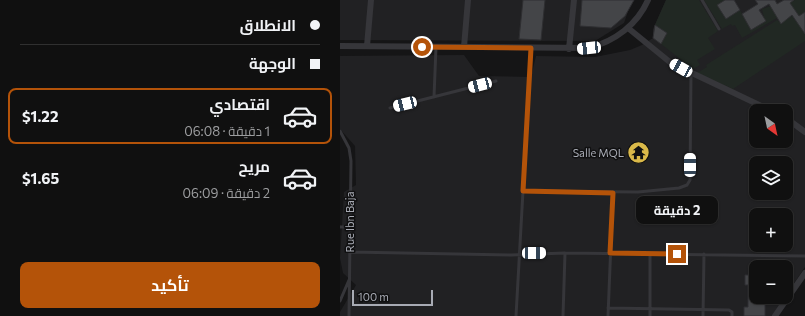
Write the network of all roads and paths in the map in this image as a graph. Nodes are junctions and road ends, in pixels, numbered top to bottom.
1 (371, 0) edge
2 (468, 0) edge
3 (574, 0) edge
4 (648, 0) edge
5 (702, 0) edge
6 (628, 28) junction
7 (719, 29) dead end
8 (340, 46) edge
9 (367, 46) junction
10 (436, 47) junction
11 (464, 47) junction
12 (531, 48) junction
13 (569, 49) junction
14 (690, 73) junction
15 (496, 81) dead end
16 (434, 97) junction
17 (757, 104) edge
18 (390, 108) dead end
19 (793, 123) edge
20 (340, 131) edge
21 (805, 132) edge
22 (523, 191) junction
23 (613, 193) junction
24 (340, 226) edge
25 (350, 227) junction
26 (350, 252) junction
27 (565, 252) junction
28 (610, 253) junction
29 (519, 254) junction
30 (650, 254) junction
31 (704, 254) junction
32 (805, 256) edge
33 (805, 273) edge
34 (350, 278) junction
35 (340, 301) edge
36 (608, 308) junction
37 (650, 308) junction
38 (703, 309) junction
39 (349, 316) edge
40 (516, 316) edge
41 (563, 316) edge
42 (608, 316) edge
43 (650, 316) edge
44 (703, 316) edge
45 (732, 316) edge
46 (775, 316) edge

1 - 9 street
2 - 11 street
3 - 13 street
4 - 6 street
5 - 7 lane
6 - 13 street
6 - 14 street
8 - 9 street
9 - 10 street
10 - 11 street
10 - 16 lane
11 - 12 street
12 - 13 street
12 - 22 lane
14 - 17 street
14 - 23 lane
15 - 16 lane
16 - 18 lane
19 - 21 street
20 - 25 lane, Rue Ibn Baja
22 - 23 lane
22 - 29 lane
23 - 28 lane
24 - 25 lane
25 - 26 lane, Rue Ibn Baja
26 - 29 lane
26 - 34 lane, Rue Ibn Baja
27 - 28 lane
27 - 29 lane
27 - 41 lane
28 - 30 lane
28 - 36 lane
29 - 40 lane
30 - 31 lane
30 - 37 lane
31 - 32 lane
31 - 38 lane
33 - 46 street
34 - 35 lane
34 - 39 lane, Rue Ibn Baja
36 - 37 lane
36 - 42 lane
37 - 38 lane
37 - 43 lane
38 - 44 lane
38 - 45 lane

